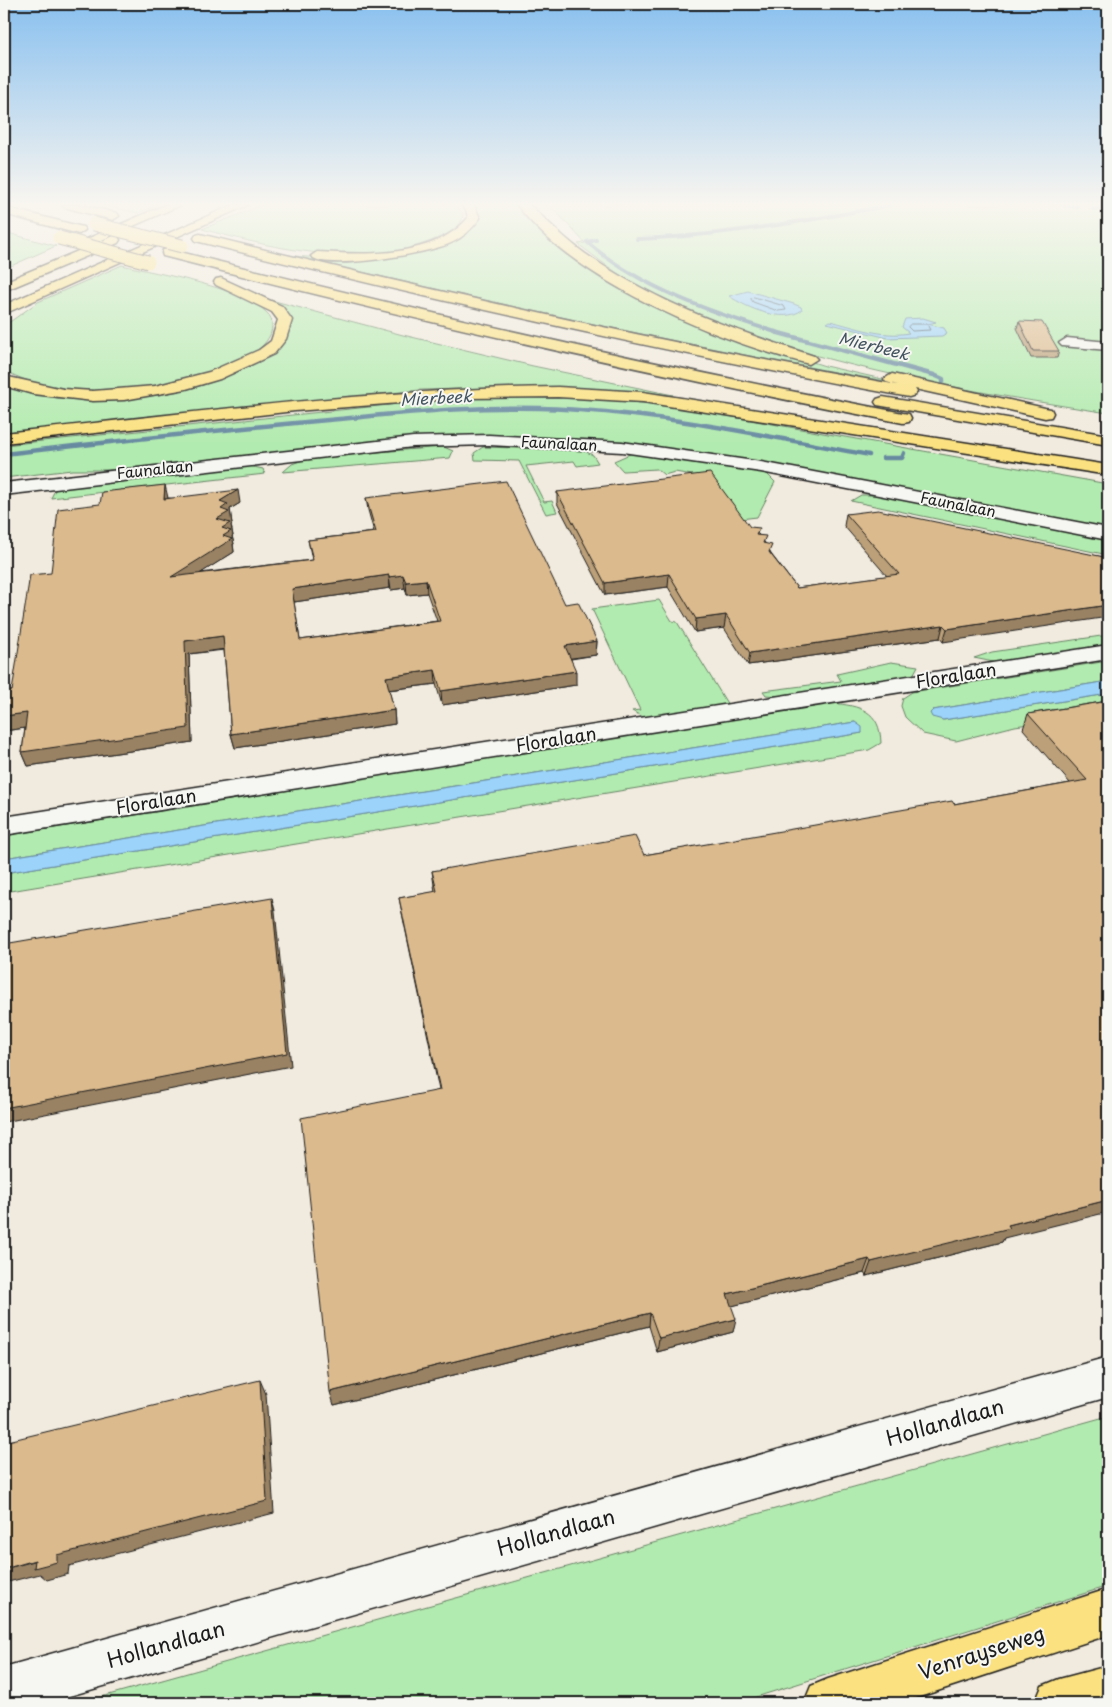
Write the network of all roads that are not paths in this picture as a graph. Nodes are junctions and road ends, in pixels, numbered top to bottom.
1 (34, 285) edge
2 (61, 285) edge
3 (225, 285) edge
4 (231, 285) edge
5 (283, 285) edge
6 (307, 285) edge
7 (388, 285) edge
8 (621, 285) edge
9 (54, 288) junction
10 (4, 297) edge
11 (4, 310) edge
12 (4, 316) edge
13 (367, 319) dead end
14 (1067, 343) dead end
15 (1108, 346) edge
16 (4, 381) edge
17 (635, 381) dead end
18 (1101, 424) edge
19 (4, 438) edge
20 (1108, 440) edge
21 (985, 449) junction
22 (1108, 453) edge
23 (1108, 470) edge
24 (4, 489) edge
25 (1108, 534) edge
26 (1108, 652) edge
27 (4, 826) edge
28 (1108, 1377) edge
29 (1108, 1612) edge
30 (1108, 1690) edge
31 (4, 1691) edge
32 (828, 1703) edge
33 (1059, 1703) edge

1 - 10 main road
2 - 9 main road
3 - 16 main road
4 - 13 main road
5 - 22 main road
6 - 20 main road
7 - 18 main road
8 - 18 main road
9 - 11 main road
9 - 12 main road
14 - 15 street
17 - 21 main road
19 - 21 main road
21 - 23 main road
24 - 25 street, Faunalaan
26 - 27 street, Floralaan
28 - 31 street, Hollandlaan
29 - 32 main road, Venrayseweg
30 - 33 main road

